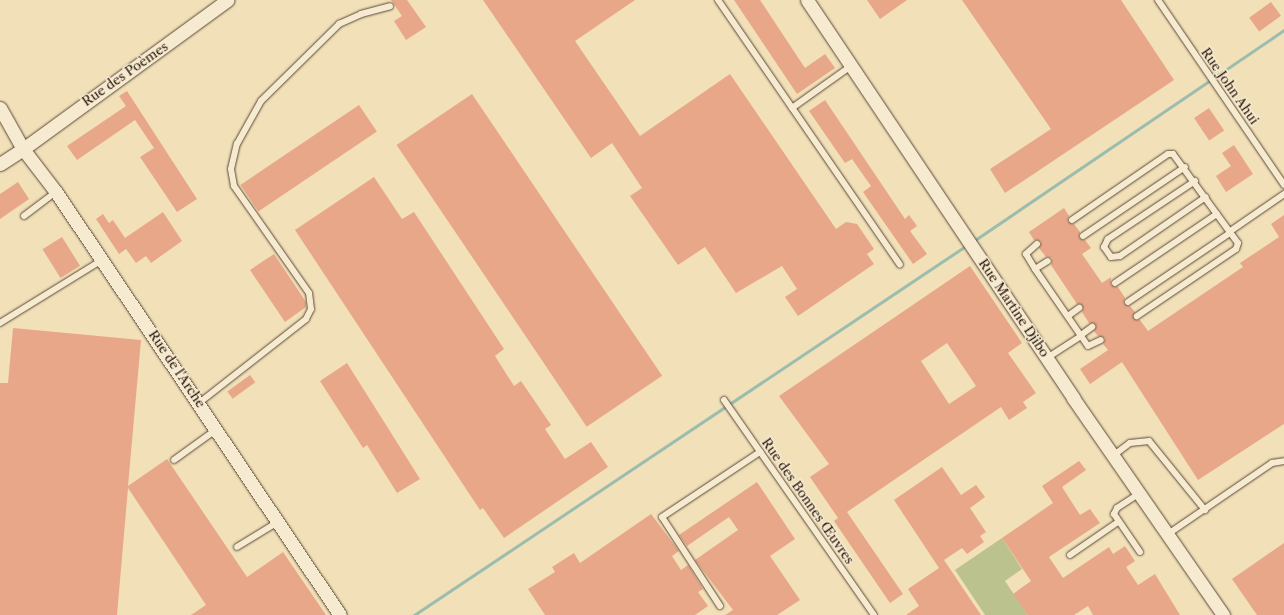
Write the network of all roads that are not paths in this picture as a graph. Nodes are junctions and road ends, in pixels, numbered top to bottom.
1 (227, 0) edge
2 (718, 0) edge
3 (807, 0) edge
4 (1158, 0) edge
5 (390, 6) dead end
6 (851, 66) junction
7 (0, 108) edge
8 (792, 108) junction
9 (23, 149) junction
10 (0, 164) edge
11 (1185, 167) junction
12 (1195, 181) junction
13 (1284, 185) edge
14 (56, 192) junction
15 (1284, 194) edge
16 (1206, 197) junction
17 (1217, 214) junction
18 (24, 216) dead end
19 (1072, 220) dead end
20 (1230, 232) junction
21 (1083, 236) dead end
22 (1037, 244) dead end
23 (104, 259) junction
24 (1048, 261) dead end
25 (900, 265) dead end
26 (1035, 269) junction
27 (1115, 283) dead end
28 (1128, 302) dead end
29 (1079, 308) dead end
30 (1068, 316) junction
31 (1137, 316) dead end
32 (0, 323) edge
33 (1092, 327) dead end
34 (1081, 335) junction
35 (1101, 340) dead end
36 (1047, 358) junction
37 (724, 400) dead end
38 (199, 402) junction
39 (217, 429) junction
40 (760, 452) junction
41 (1114, 455) junction
42 (174, 460) dead end
43 (1284, 460) edge
44 (1140, 493) junction
45 (1204, 510) junction
46 (278, 522) junction
47 (1118, 522) junction
48 (1168, 534) junction
49 (237, 547) dead end
50 (1140, 552) dead end
51 (1070, 555) dead end
52 (720, 606) dead end
53 (1218, 613) edge
54 (340, 615) edge
55 (874, 615) edge

1 - 9 street, Rue des Poèmes
2 - 8 lane
3 - 6 street, Rue Martine Djibo
4 - 13 lane, Rue John Ahui
5 - 38 lane
6 - 8 lane
6 - 36 street, Rue Martine Djibo
7 - 9 street, Rue de l'Arche
8 - 25 lane
9 - 10 street
9 - 14 street, Rue de l'Arche
11 - 12 lane
11 - 19 lane
11 - 21 lane
12 - 16 lane
12 - 16 lane
14 - 18 lane
14 - 23 street, Rue de l'Arche
15 - 20 lane
16 - 17 lane
17 - 20 lane
17 - 27 lane
20 - 28 lane
20 - 31 lane
22 - 26 lane
23 - 32 lane
23 - 38 street, Rue de l'Arche
24 - 26 lane
26 - 30 lane
29 - 30 lane
30 - 34 lane
33 - 34 lane
34 - 35 lane
34 - 36 lane
36 - 41 street, Rue Martine Djibo
37 - 40 lane, Rue des Bonnes Œuvres
38 - 39 street, Rue de l'Arche
39 - 42 lane
39 - 46 street, Rue de l'Arche
40 - 52 lane
40 - 55 lane, Rue des Bonnes Œuvres
41 - 44 street, Rue Martine Djibo
41 - 45 lane
43 - 45 lane
44 - 47 lane
44 - 48 street, Rue Martine Djibo
45 - 48 lane
46 - 49 lane
46 - 54 street, Rue de l'Arche
47 - 50 lane
47 - 51 lane
48 - 53 street, Rue Martine Djibo

